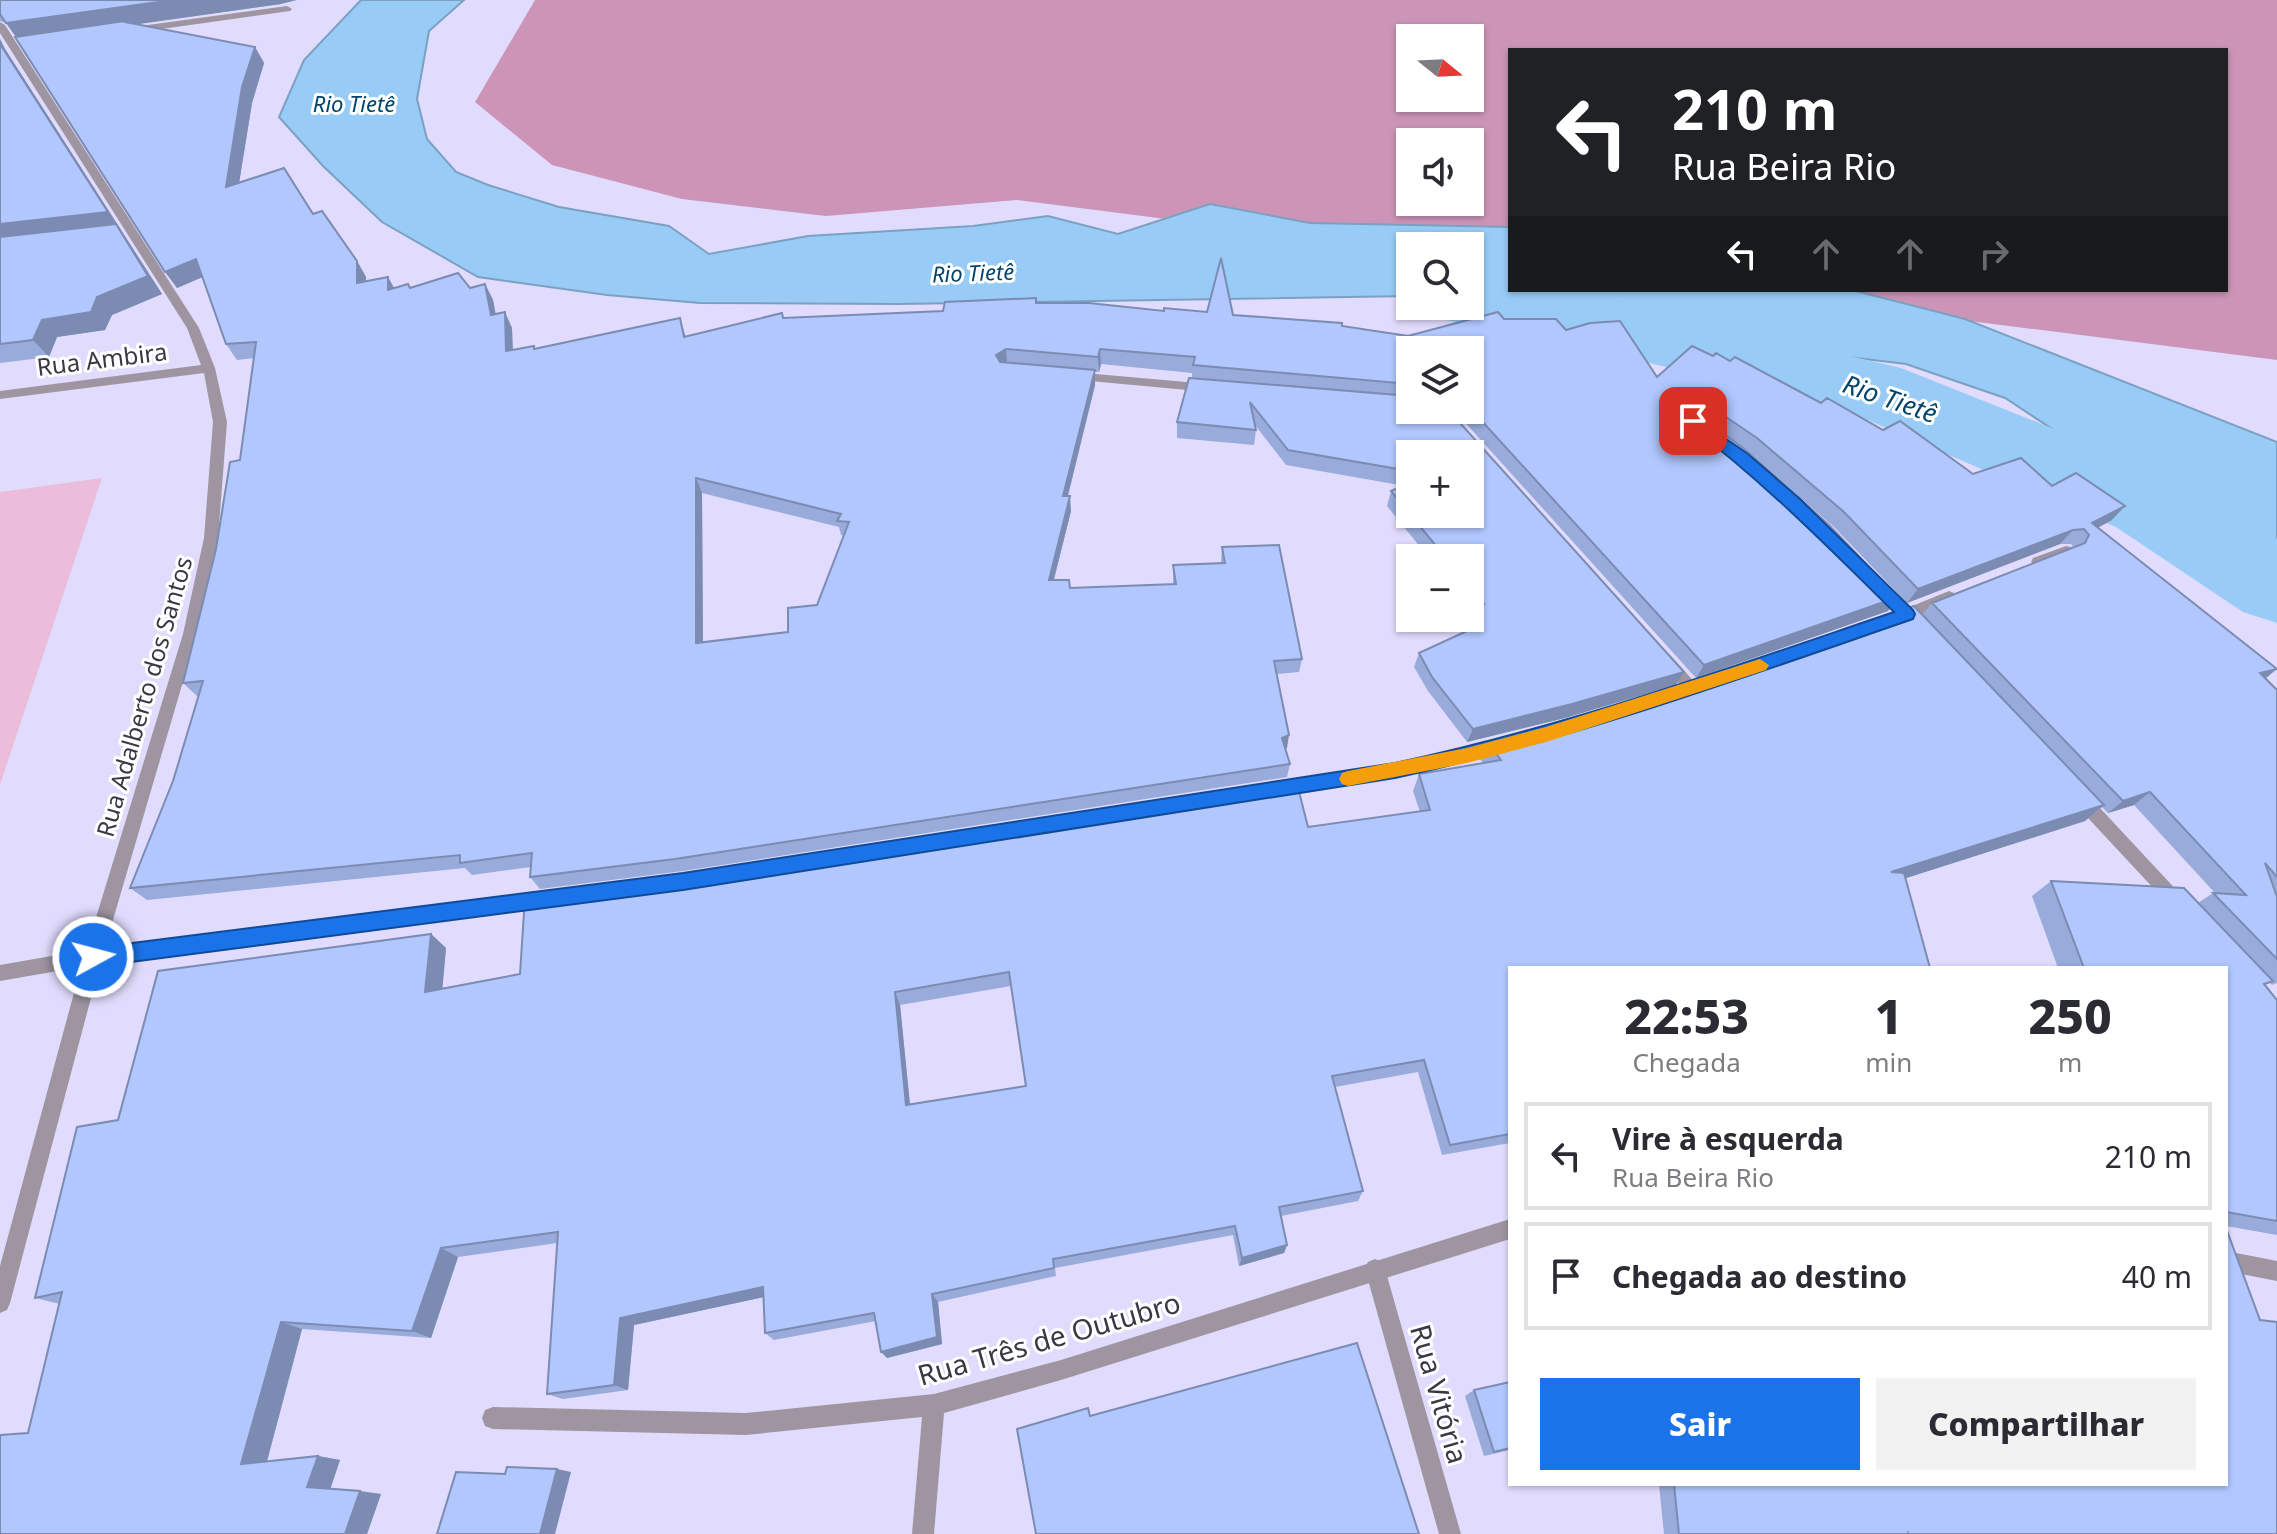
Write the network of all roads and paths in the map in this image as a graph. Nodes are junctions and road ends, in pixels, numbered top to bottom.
1 (287, 9) dead end
2 (0, 25) edge
3 (120, 32) edge
4 (13, 48) edge
5 (209, 368) junction
6 (1054, 375) edge
7 (1226, 389) edge
8 (0, 395) edge
9 (2066, 551) edge
10 (2022, 568) edge
11 (1965, 591) edge
12 (1878, 624) edge
13 (1650, 643) edge
14 (1692, 689) edge
15 (1520, 741) edge
16 (2070, 788) edge
17 (1266, 792) edge
18 (559, 898) edge
19 (2190, 915) edge
20 (93, 957) junction
21 (0, 973) edge
22 (1508, 1230) edge
23 (2228, 1261) edge
24 (1375, 1269) junction
25 (2277, 1271) edge
26 (0, 1303) edge
27 (934, 1405) junction
28 (493, 1418) dead end
29 (923, 1534) edge
30 (1450, 1534) edge

1 - 3 street
2 - 4 street, Rua Adalberto dos Santos
4 - 5 street, Rua Adalberto dos Santos
5 - 8 street, Rua Ambira
5 - 20 street, Rua Adalberto dos Santos
6 - 7 street
9 - 10 street
11 - 12 street
13 - 14 street
15 - 17 street
16 - 19 street
18 - 20 street
20 - 21 street
20 - 26 street, Rua Adalberto dos Santos
22 - 24 street, Rua Três de Outubro
23 - 25 street
24 - 27 street, Rua Três de Outubro
24 - 30 street, Rua Vitória
27 - 28 street, Rua Três de Outubro
27 - 29 street

